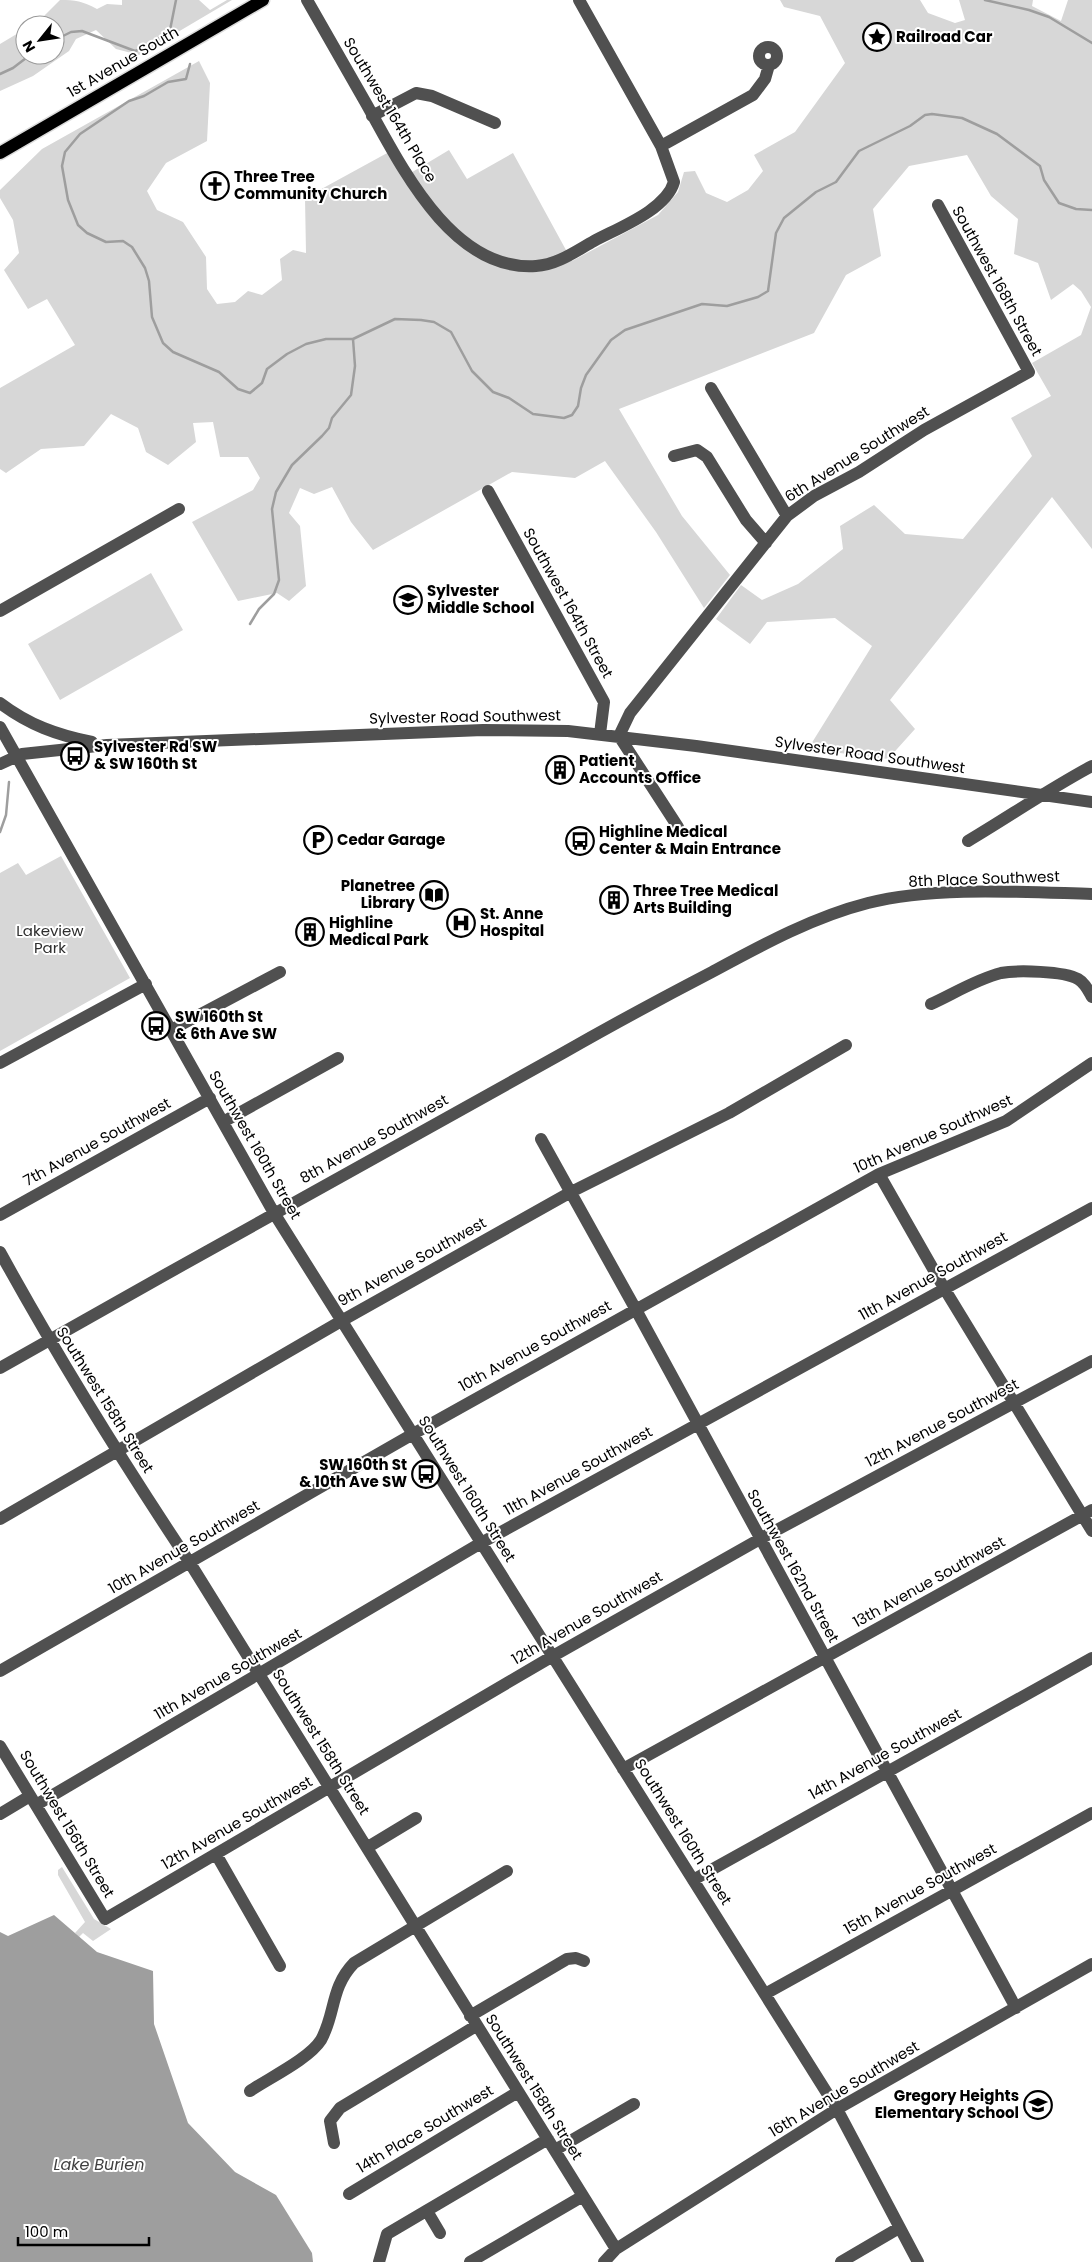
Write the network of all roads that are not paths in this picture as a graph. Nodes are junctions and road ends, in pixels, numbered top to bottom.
1 (263, 0) edge
2 (307, 0) edge
3 (579, 0) edge
4 (769, 65) dead end
5 (372, 116) junction
6 (495, 124) dead end
7 (661, 146) junction
8 (0, 153) edge
9 (938, 206) dead end
10 (1029, 372) joint
11 (711, 388) dead end
12 (674, 456) dead end
13 (488, 491) dead end
14 (179, 509) dead end
15 (787, 516) junction
16 (766, 543) junction
17 (0, 611) edge
18 (0, 704) edge
19 (0, 727) edge
20 (600, 734) junction
21 (619, 736) junction
22 (107, 745) junction
23 (16, 756) junction
24 (0, 764) edge
25 (1092, 766) edge
26 (1042, 794) junction
27 (1092, 802) edge
28 (678, 827) dead end
29 (968, 841) dead end
30 (1092, 894) edge
31 (765, 943) joint
32 (280, 972) dead end
33 (146, 984) junction
34 (1092, 997) edge
35 (931, 1004) dead end
36 (171, 1030) junction
37 (846, 1045) dead end
38 (338, 1058) dead end
39 (0, 1063) edge
40 (1092, 1063) edge
41 (210, 1098) junction
42 (223, 1122) junction
43 (541, 1139) dead end
44 (879, 1174) junction
45 (571, 1192) junction
46 (1092, 1208) edge
47 (274, 1213) junction
48 (0, 1214) edge
49 (0, 1252) edge
50 (944, 1288) junction
51 (635, 1308) junction
52 (343, 1320) junction
53 (49, 1340) junction
54 (1092, 1360) edge
55 (0, 1368) edge
56 (1015, 1403) junction
57 (697, 1424) junction
58 (413, 1434) junction
59 (116, 1452) junction
60 (1087, 1512) edge
61 (0, 1519) edge
62 (1092, 1531) edge
63 (760, 1539) junction
64 (481, 1543) junction
65 (190, 1563) junction
66 (553, 1656) junction
67 (1092, 1658) edge
68 (825, 1659) junction
69 (0, 1671) edge
70 (260, 1675) junction
71 (0, 1746) edge
72 (624, 1769) junction
73 (888, 1771) junction
74 (330, 1788) junction
75 (33, 1801) junction
76 (1092, 1813) edge
77 (0, 1814) edge
78 (416, 1818) dead end
79 (368, 1847) junction
80 (216, 1854) junction
81 (507, 1871) dead end
82 (693, 1880) junction
83 (953, 1890) junction
84 (106, 1918) joint
85 (415, 1926) junction
86 (584, 1961) dead end
87 (1092, 1964) edge
88 (280, 1966) dead end
89 (765, 1994) junction
90 (1016, 2008) junction
91 (473, 2021) junction
92 (250, 2091) dead end
93 (518, 2092) junction
94 (634, 2104) dead end
95 (837, 2109) junction
96 (334, 2143) dead end
97 (552, 2145) junction
98 (349, 2194) dead end
99 (584, 2196) junction
100 (427, 2211) junction
101 (899, 2228) junction
102 (440, 2233) dead end
103 (616, 2248) junction
104 (380, 2262) edge
105 (470, 2262) edge
106 (604, 2262) edge
107 (841, 2262) edge
108 (918, 2262) edge

1 - 8 main road, 1st Avenue South
2 - 5 street, Southwest 164th Place
3 - 7 street
4 - 7 street
5 - 6 street
5 - 7 street, Southwest 164th Place
9 - 10 street, Southwest 168th Street
10 - 15 street, 6th Avenue Southwest
11 - 15 street
12 - 16 street
13 - 20 street, Southwest 164th Street
14 - 17 street
15 - 16 street, 6th Avenue Southwest
16 - 21 street, 6th Avenue Southwest
18 - 22 street
19 - 23 street, Southwest 160th Street
20 - 21 street, Sylvester Road Southwest
20 - 22 street, Sylvester Road Southwest
21 - 26 street, Sylvester Road Southwest
21 - 28 street
22 - 23 street, Sylvester Road Southwest
23 - 24 street, Sylvester Road Southwest
23 - 33 street, Southwest 160th Street
25 - 26 street
26 - 27 street, Sylvester Road Southwest
26 - 29 street
30 - 31 street, 8th Place Southwest
31 - 47 street, 8th Avenue Southwest
32 - 36 street
33 - 36 street, Southwest 160th Street
33 - 39 street
34 - 35 street
36 - 41 street, Southwest 160th Street
37 - 45 street, 9th Avenue Southwest
38 - 42 street
40 - 44 street, 10th Avenue Southwest
41 - 42 street, Southwest 160th Street
41 - 48 street, 7th Avenue Southwest
42 - 47 street, Southwest 160th Street
43 - 45 street, Southwest 162nd Street
44 - 50 street
44 - 51 street, 10th Avenue Southwest
45 - 51 street, Southwest 162nd Street
45 - 52 street, 9th Avenue Southwest
46 - 50 street, 11th Avenue Southwest
47 - 52 street, Southwest 160th Street
47 - 53 street, 8th Avenue Southwest
49 - 53 street, Southwest 158th Street
50 - 56 street
50 - 57 street, 11th Avenue Southwest
51 - 57 street, Southwest 162nd Street
51 - 58 street, 10th Avenue Southwest
52 - 58 street, Southwest 160th Street
52 - 59 street, 9th Avenue Southwest
53 - 55 street, 8th Avenue Southwest
53 - 59 street, Southwest 158th Street
54 - 56 street, 12th Avenue Southwest
56 - 60 street
56 - 63 street, 12th Avenue Southwest
57 - 63 street, Southwest 162nd Street
57 - 64 street, 11th Avenue Southwest
58 - 64 street, Southwest 160th Street
58 - 65 street, 10th Avenue Southwest
59 - 61 street, 9th Avenue Southwest
59 - 65 street, Southwest 158th Street
60 - 62 street
60 - 68 street, 13th Avenue Southwest
63 - 66 street, 12th Avenue Southwest
63 - 68 street, Southwest 162nd Street
64 - 66 street, Southwest 160th Street
64 - 70 street, 11th Avenue Southwest
65 - 69 street, 10th Avenue Southwest
65 - 70 street, Southwest 158th Street
66 - 72 street, Southwest 160th Street
66 - 74 street, 12th Avenue Southwest
67 - 73 street, 14th Avenue Southwest
68 - 72 street, 13th Avenue Southwest
68 - 73 street, Southwest 162nd Street
70 - 74 street, Southwest 158th Street
70 - 75 street, 11th Avenue Southwest
71 - 75 street, Southwest 156th Street
72 - 82 street, Southwest 160th Street
73 - 82 street, 14th Avenue Southwest
73 - 83 street, Southwest 162nd Street
74 - 79 street, Southwest 158th Street
74 - 80 street, 12th Avenue Southwest
75 - 77 street, 11th Avenue Southwest
75 - 84 street, Southwest 156th Street
76 - 83 street, 15th Avenue Southwest
78 - 79 street
79 - 85 street, Southwest 158th Street
80 - 84 street, 12th Avenue Southwest
80 - 88 street
81 - 85 street
82 - 89 street, Southwest 160th Street
83 - 89 street, 15th Avenue Southwest
83 - 90 street, Southwest 162nd Street
85 - 91 street, Southwest 158th Street
85 - 92 street
86 - 91 street
87 - 90 street, 16th Avenue Southwest
89 - 95 street, Southwest 160th Street
90 - 95 street, 16th Avenue Southwest
91 - 93 street, Southwest 158th Street
91 - 96 street
93 - 97 street, Southwest 158th Street
93 - 98 street, 14th Place Southwest
94 - 97 street
95 - 101 street, Southwest 160th Street
95 - 103 street, 16th Avenue Southwest
97 - 99 street, Southwest 158th Street
97 - 100 street
99 - 103 street, Southwest 158th Street
99 - 105 street
100 - 102 street
100 - 104 street
101 - 107 street
101 - 108 street, Southwest 160th Street
103 - 106 street, 16th Avenue Southwest

